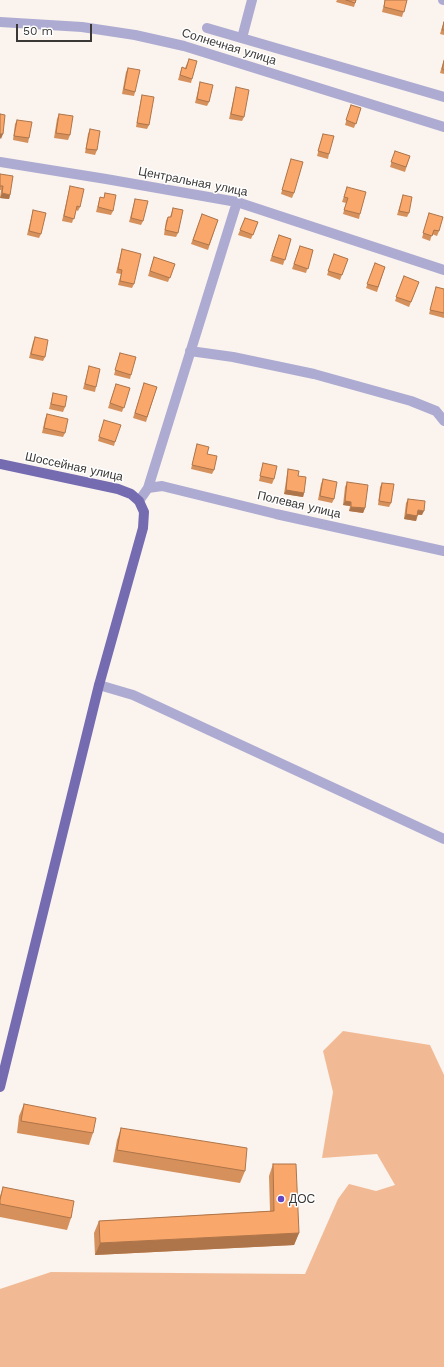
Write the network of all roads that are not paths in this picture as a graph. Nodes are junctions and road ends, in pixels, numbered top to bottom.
1 (252, 0) edge
2 (0, 22) edge
3 (207, 28) dead end
4 (242, 38) junction
5 (444, 97) edge
6 (444, 126) edge
7 (0, 162) edge
8 (237, 202) junction
9 (444, 270) edge
10 (190, 350) junction
11 (444, 421) edge
12 (0, 464) edge
13 (148, 488) junction
14 (139, 501) junction
15 (444, 551) edge
16 (99, 685) junction
17 (444, 839) edge
18 (0, 1088) edge

1 - 4 street
2 - 6 street, Солнечная улица
3 - 4 street
4 - 5 street
7 - 8 street, Центральная улица
8 - 9 street, Центральная улица
8 - 10 street
10 - 11 street
10 - 13 street
12 - 14 main road, Шоссейная улица
13 - 14 street
13 - 15 street, Полевая улица
14 - 16 main road
16 - 17 street
16 - 18 main road

